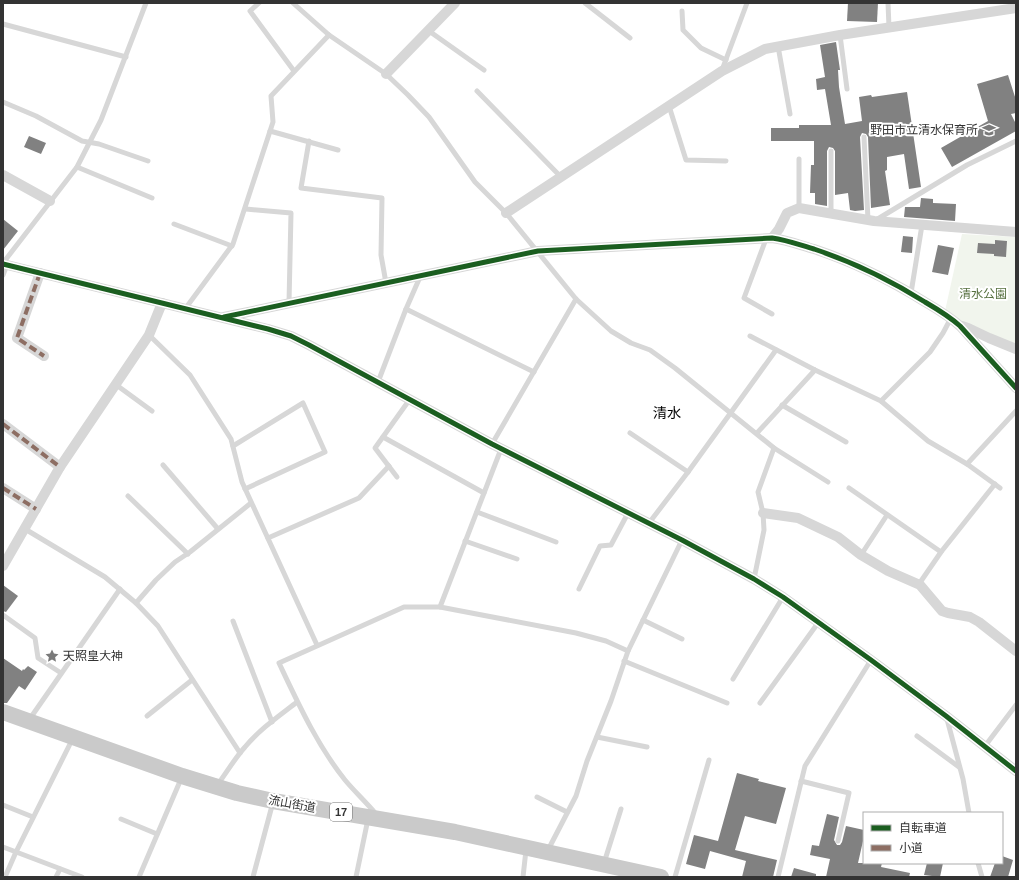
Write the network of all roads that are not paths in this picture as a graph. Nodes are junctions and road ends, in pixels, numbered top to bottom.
1 (146, 3) edge
2 (260, 3) edge
3 (293, 3) edge
4 (455, 3) edge
5 (585, 3) edge
6 (747, 3) edge
7 (888, 3) edge
8 (1016, 8) edge
9 (682, 11) dead end
10 (3, 24) edge
11 (889, 27) junction
12 (429, 30) junction
13 (328, 35) junction
14 (840, 35) junction
15 (630, 38) dead end
16 (778, 46) junction
17 (126, 57) junction
18 (726, 60) junction
19 (484, 70) dead end
20 (294, 71) junction
21 (722, 71) junction
22 (386, 74) junction
23 (847, 89) dead end
24 (477, 91) dead end
25 (3, 102) edge
26 (669, 106) junction
27 (790, 114) dead end
28 (270, 131) junction
29 (864, 137) dead end
30 (308, 141) junction
31 (1016, 141) edge
32 (90, 142) junction
33 (338, 150) dead end
34 (831, 150) dead end
35 (799, 160) dead end
36 (148, 161) dead end
37 (726, 161) dead end
38 (77, 167) junction
39 (3, 175) edge
40 (561, 177) junction
41 (152, 198) dead end
42 (50, 201) junction
43 (799, 208) junction
44 (246, 209) junction
45 (506, 213) junction
46 (831, 214) junction
47 (871, 221) junction
48 (174, 224) dead end
49 (922, 225) junction
50 (1016, 232) edge
51 (769, 238) junction
52 (232, 246) junction
53 (538, 251) junction
54 (4, 264) edge
55 (40, 273) junction
56 (3, 275) edge
57 (421, 276) junction
58 (386, 283) junction
59 (912, 293) junction
60 (576, 299) junction
61 (162, 303) junction
62 (288, 303) junction
63 (186, 309) junction
64 (406, 309) junction
65 (772, 314) dead end
66 (222, 317) junction
67 (951, 318) junction
68 (960, 326) junction
69 (148, 335) junction
70 (750, 336) dead end
71 (1016, 349) edge
72 (776, 350) junction
73 (44, 356) dead end
74 (815, 370) junction
75 (534, 372) junction
76 (378, 382) junction
77 (116, 384) junction
78 (1016, 388) edge
79 (410, 399) junction
80 (881, 401) junction
81 (782, 406) junction
82 (152, 411) dead end
83 (1016, 411) edge
84 (731, 412) junction
85 (3, 424) edge
86 (630, 433) dead end
87 (757, 433) junction
88 (383, 438) junction
89 (846, 442) dead end
90 (233, 446) junction
91 (496, 447) junction
92 (774, 448) junction
93 (967, 464) junction
94 (163, 465) dead end
95 (389, 466) junction
96 (60, 467) junction
97 (688, 472) junction
98 (397, 477) dead end
99 (828, 482) dead end
100 (995, 484) junction
101 (3, 488) edge
102 (849, 488) dead end
103 (1000, 488) dead end
104 (245, 489) junction
105 (484, 493) junction
106 (128, 496) dead end
107 (251, 503) junction
108 (36, 509) junction
109 (477, 512) junction
110 (628, 513) junction
111 (763, 513) junction
112 (887, 515) junction
113 (650, 524) junction
114 (25, 529) junction
115 (218, 529) junction
116 (268, 538) junction
117 (682, 540) junction
118 (466, 541) junction
119 (556, 542) dead end
120 (941, 552) junction
121 (188, 554) junction
122 (862, 555) junction
123 (517, 559) dead end
124 (3, 566) edge
125 (754, 579) junction
126 (918, 584) junction
127 (120, 589) junction
128 (579, 589) dead end
129 (783, 598) junction
130 (136, 603) junction
131 (440, 607) junction
132 (3, 615) edge
133 (643, 620) junction
134 (233, 621) dead end
135 (818, 623) junction
136 (682, 639) dead end
137 (317, 646) junction
138 (628, 651) junction
139 (1016, 651) edge
140 (871, 660) junction
141 (624, 662) junction
142 (61, 673) junction
143 (733, 679) dead end
144 (192, 680) junction
145 (297, 702) junction
146 (727, 703) dead end
147 (760, 703) dead end
148 (1016, 704) edge
149 (3, 712) edge
150 (147, 716) dead end
151 (946, 716) junction
152 (28, 721) junction
153 (272, 722) junction
154 (917, 736) dead end
155 (73, 737) junction
156 (597, 737) junction
157 (985, 746) junction
158 (647, 747) dead end
159 (240, 753) junction
160 (709, 760) dead end
161 (959, 766) junction
162 (1016, 770) edge
163 (182, 776) junction
164 (802, 781) junction
165 (216, 786) junction
166 (537, 797) dead end
167 (273, 801) junction
168 (3, 805) edge
169 (621, 809) dead end
170 (567, 812) junction
171 (969, 812) edge
172 (33, 817) junction
173 (375, 818) junction
174 (121, 819) dead end
175 (157, 834) junction
176 (838, 841) dead end
177 (3, 847) edge
178 (526, 847) junction
179 (16, 852) junction
180 (547, 852) junction
181 (604, 864) junction
182 (978, 864) edge
183 (60, 869) junction
184 (5, 877) edge
185 (56, 877) edge
186 (82, 877) edge
187 (139, 877) edge
188 (253, 877) edge
189 (356, 877) edge
190 (523, 877) edge
191 (661, 877) edge
192 (675, 877) edge
193 (778, 877) edge
194 (982, 877) edge

1 - 17 lane
2 - 20 lane
3 - 13 lane
4 - 12 street
5 - 15 lane
6 - 18 lane
7 - 11 lane
8 - 11 street
9 - 18 lane
10 - 17 lane
11 - 14 street
12 - 19 lane
12 - 22 street
13 - 20 lane
13 - 22 lane
14 - 16 street
14 - 23 lane
16 - 21 street
16 - 27 lane
17 - 32 lane
18 - 21 lane
20 - 28 lane
21 - 26 street
22 - 45 lane
24 - 40 lane
25 - 32 lane
26 - 37 lane
26 - 40 street
28 - 30 lane
28 - 44 lane
29 - 47 lane
30 - 33 lane
30 - 58 lane
31 - 47 lane
32 - 36 lane
32 - 38 lane
34 - 46 lane
35 - 43 lane
38 - 41 lane
38 - 42 lane
39 - 42 street
40 - 45 street
42 - 54 lane
43 - 46 street
43 - 51 street
44 - 52 lane
44 - 62 lane
45 - 53 lane
46 - 47 street
47 - 49 street
48 - 52 lane
49 - 50 street
49 - 59 lane
51 - 53 street
51 - 59 street
51 - 65 lane
52 - 63 lane
53 - 57 street
53 - 60 lane
54 - 55 street
54 - 56 lane
55 - 61 street
55 - 73 street
57 - 58 street
57 - 64 lane
58 - 62 street
59 - 67 street
60 - 75 lane
60 - 84 lane
61 - 63 street
61 - 69 street
62 - 66 street
63 - 66 street
64 - 75 lane
64 - 76 lane
66 - 76 street
67 - 68 street
67 - 80 lane
68 - 71 street
68 - 78 street
69 - 77 street
69 - 90 lane
70 - 72 lane
72 - 74 lane
72 - 84 lane
74 - 80 lane
74 - 81 lane
75 - 91 lane
76 - 79 street
77 - 82 lane
77 - 96 street
79 - 88 lane
79 - 91 street
80 - 93 lane
81 - 87 lane
81 - 89 lane
83 - 93 lane
84 - 87 lane
84 - 97 lane
85 - 96 street
86 - 97 lane
87 - 92 lane
88 - 95 lane
88 - 105 lane
90 - 104 lane
90 - 104 lane
91 - 105 lane
91 - 110 street
92 - 99 lane
92 - 111 lane
93 - 100 lane
94 - 115 lane
95 - 98 lane
95 - 116 lane
96 - 108 street
97 - 113 lane
100 - 103 lane
100 - 120 lane
101 - 108 street
102 - 112 lane
104 - 107 lane
105 - 109 lane
106 - 121 lane
107 - 115 lane
107 - 116 lane
108 - 114 street
109 - 118 lane
109 - 119 lane
110 - 113 street
110 - 128 lane
111 - 122 street
111 - 125 lane
112 - 120 lane
112 - 122 lane
113 - 117 street
114 - 124 street
114 - 127 lane
115 - 121 lane
116 - 137 lane
117 - 125 street
117 - 133 lane
118 - 123 lane
118 - 131 lane
120 - 126 lane
121 - 130 lane
122 - 126 street
125 - 129 street
126 - 139 street
127 - 130 lane
127 - 142 lane
129 - 135 street
129 - 143 lane
130 - 144 lane
131 - 137 lane
131 - 138 lane
132 - 142 lane
133 - 136 lane
133 - 138 lane
134 - 153 lane
135 - 140 street
135 - 147 lane
137 - 145 lane
138 - 141 lane
140 - 151 street
140 - 164 lane
141 - 146 lane
141 - 156 lane
142 - 152 lane
144 - 150 lane
144 - 159 lane
145 - 153 lane
145 - 173 lane
148 - 157 lane
149 - 152 main road, 流山街道 / 17
151 - 157 street
151 - 161 lane
152 - 155 main road, 流山街道 / 17
153 - 159 lane
154 - 161 lane
155 - 163 main road, 流山街道 / 17
155 - 172 lane
156 - 158 lane
156 - 170 lane
157 - 162 street
159 - 165 lane
160 - 192 lane
161 - 171 lane
163 - 165 main road, 流山街道 / 17
163 - 175 lane
164 - 176 lane
164 - 193 lane
165 - 167 main road, 流山街道 / 17
166 - 170 lane
167 - 173 main road, 流山街道 / 17
167 - 188 lane
168 - 172 lane
169 - 181 lane
170 - 180 lane
172 - 179 lane
173 - 178 main road, 流山街道 / 17
173 - 189 lane
174 - 175 lane
175 - 187 lane
177 - 179 lane
178 - 180 main road, 流山街道 / 17
178 - 190 lane
179 - 183 lane
179 - 184 lane
180 - 181 main road, 流山街道 / 17
181 - 191 main road, 流山街道 / 17
182 - 194 lane
183 - 185 lane
183 - 186 lane

